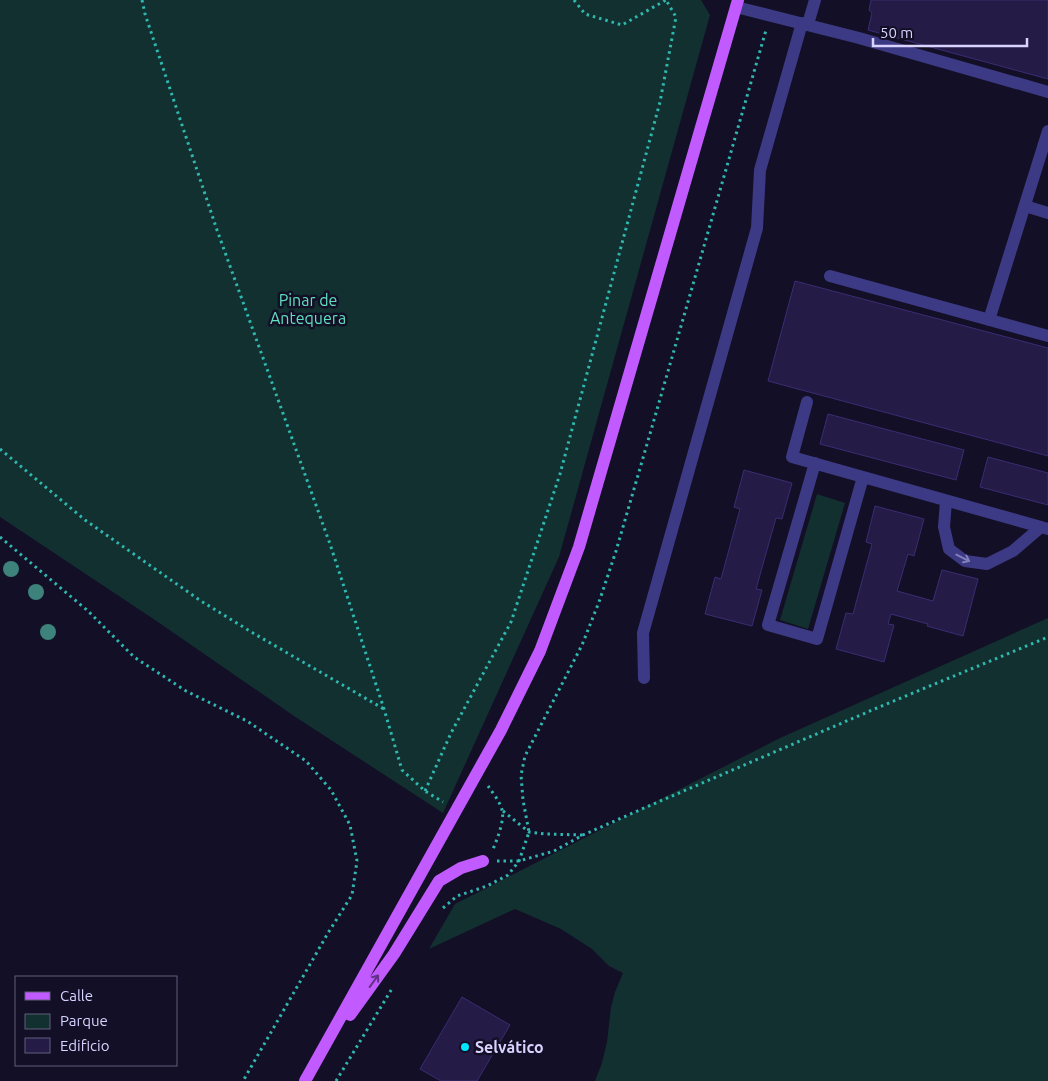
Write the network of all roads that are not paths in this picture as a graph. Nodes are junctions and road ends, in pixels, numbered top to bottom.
1 (816, 0) edge
2 (734, 2) edge
3 (804, 24) junction
4 (1048, 92) edge
5 (1048, 131) edge
6 (1025, 206) junction
7 (1048, 213) edge
8 (830, 276) dead end
9 (989, 320) junction
10 (1048, 336) edge
11 (807, 402) dead end
12 (815, 464) junction
13 (863, 477) junction
14 (946, 501) junction
15 (1045, 528) edge
16 (644, 678) dead end
17 (483, 861) road end
18 (314, 1064) junction
19 (305, 1081) edge

1 - 3 lane
2 - 3 lane
2 - 18 main road
3 - 4 lane
3 - 16 lane
5 - 6 lane
6 - 7 lane
6 - 9 lane
8 - 9 lane
9 - 10 lane
11 - 12 lane
12 - 13 lane
12 - 13 lane
13 - 14 lane
14 - 15 lane
14 -> 15 lane
18 -> 17 main road
18 - 19 main road

